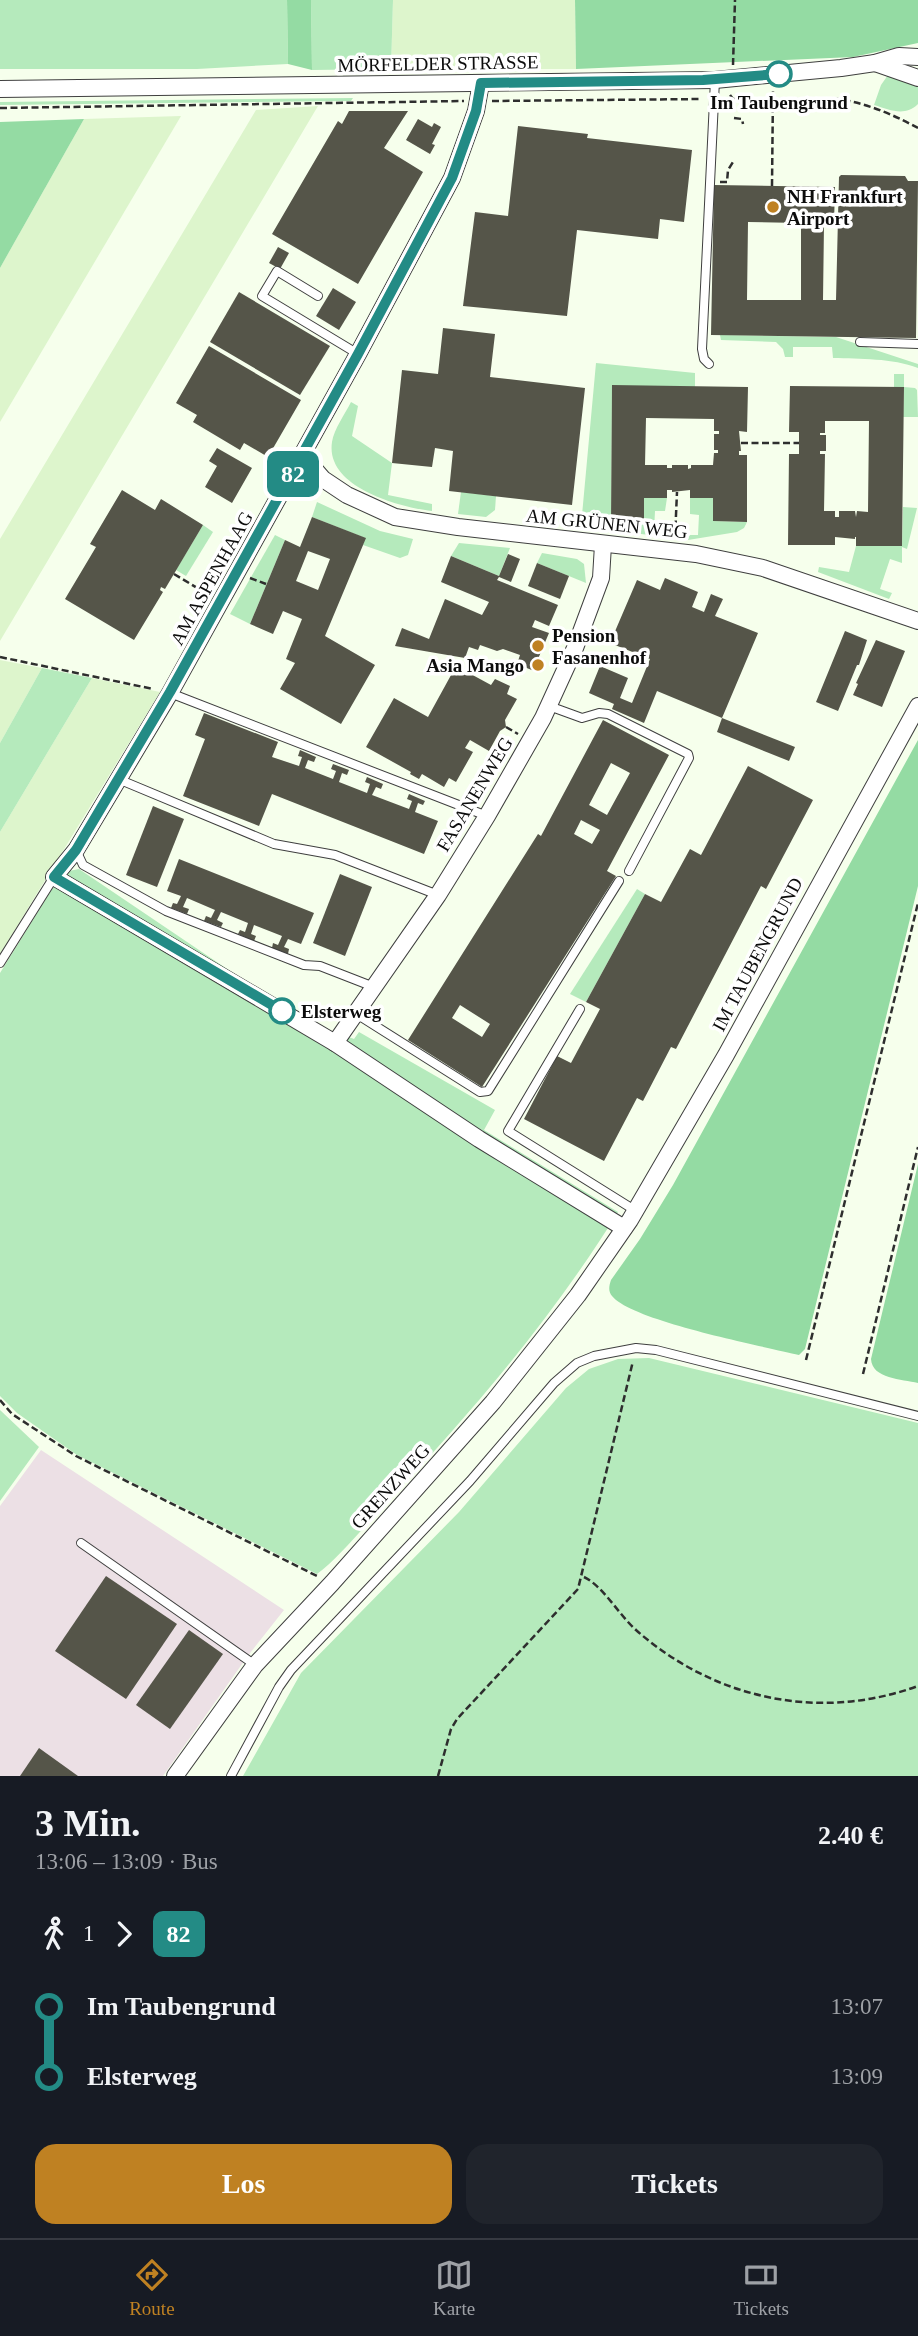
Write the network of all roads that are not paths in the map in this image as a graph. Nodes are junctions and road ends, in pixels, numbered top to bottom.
1 (918, 57) edge
2 (875, 63) junction
3 (918, 78) edge
4 (715, 80) junction
5 (481, 83) junction
6 (0, 89) edge
7 (318, 296) dead end
8 (860, 342) dead end
9 (918, 344) edge
10 (358, 354) junction
11 (709, 364) dead end
12 (303, 456) junction
13 (603, 545) junction
14 (918, 621) edge
15 (170, 692) junction
16 (549, 705) junction
17 (918, 706) edge
18 (118, 779) junction
19 (487, 816) junction
20 (76, 850) junction
21 (629, 871) dead end
22 (54, 877) junction
23 (619, 881) dead end
24 (438, 895) junction
25 (0, 963) edge
26 (374, 987) junction
27 (580, 1009) dead end
28 (355, 1013) junction
29 (335, 1043) junction
30 (630, 1220) junction
31 (918, 1416) edge
32 (81, 1543) dead end
33 (255, 1665) junction
34 (175, 1776) edge
35 (232, 1776) edge

1 - 2 street, MÖRFELDER STRASSE
2 - 3 street, MÖRFELDER STRASSE
2 - 4 street, MÖRFELDER STRASSE
4 - 5 street, MÖRFELDER STRASSE
4 - 11 lane
5 - 6 street, MÖRFELDER STRASSE
5 - 10 street, AM ASPENHAAG
7 - 10 lane
8 - 9 lane
10 - 12 street, AM ASPENHAAG
12 - 13 street, AM GRÜNEN WEG
12 - 15 street, AM ASPENHAAG
13 - 14 street, AM GRÜNEN WEG
13 - 16 street, FASANENWEG
15 - 18 street, AM ASPENHAAG
15 - 19 lane
16 - 19 street, FASANENWEG
16 - 21 lane
17 - 30 street, IM TAUBENGRUND
18 - 20 street, AM ASPENHAAG
18 - 24 lane
19 - 24 street, FASANENWEG
20 - 22 street, AM ASPENHAAG
20 - 26 lane
22 - 25 lane, AM ASPENHAAG
22 - 29 street
23 - 28 lane
24 - 26 street, FASANENWEG
26 - 28 street, FASANENWEG
27 - 30 lane
28 - 29 street, FASANENWEG
29 - 30 street
30 - 33 street, GRENZWEG
31 - 35 lane
32 - 33 lane
33 - 34 street, GRENZWEG

